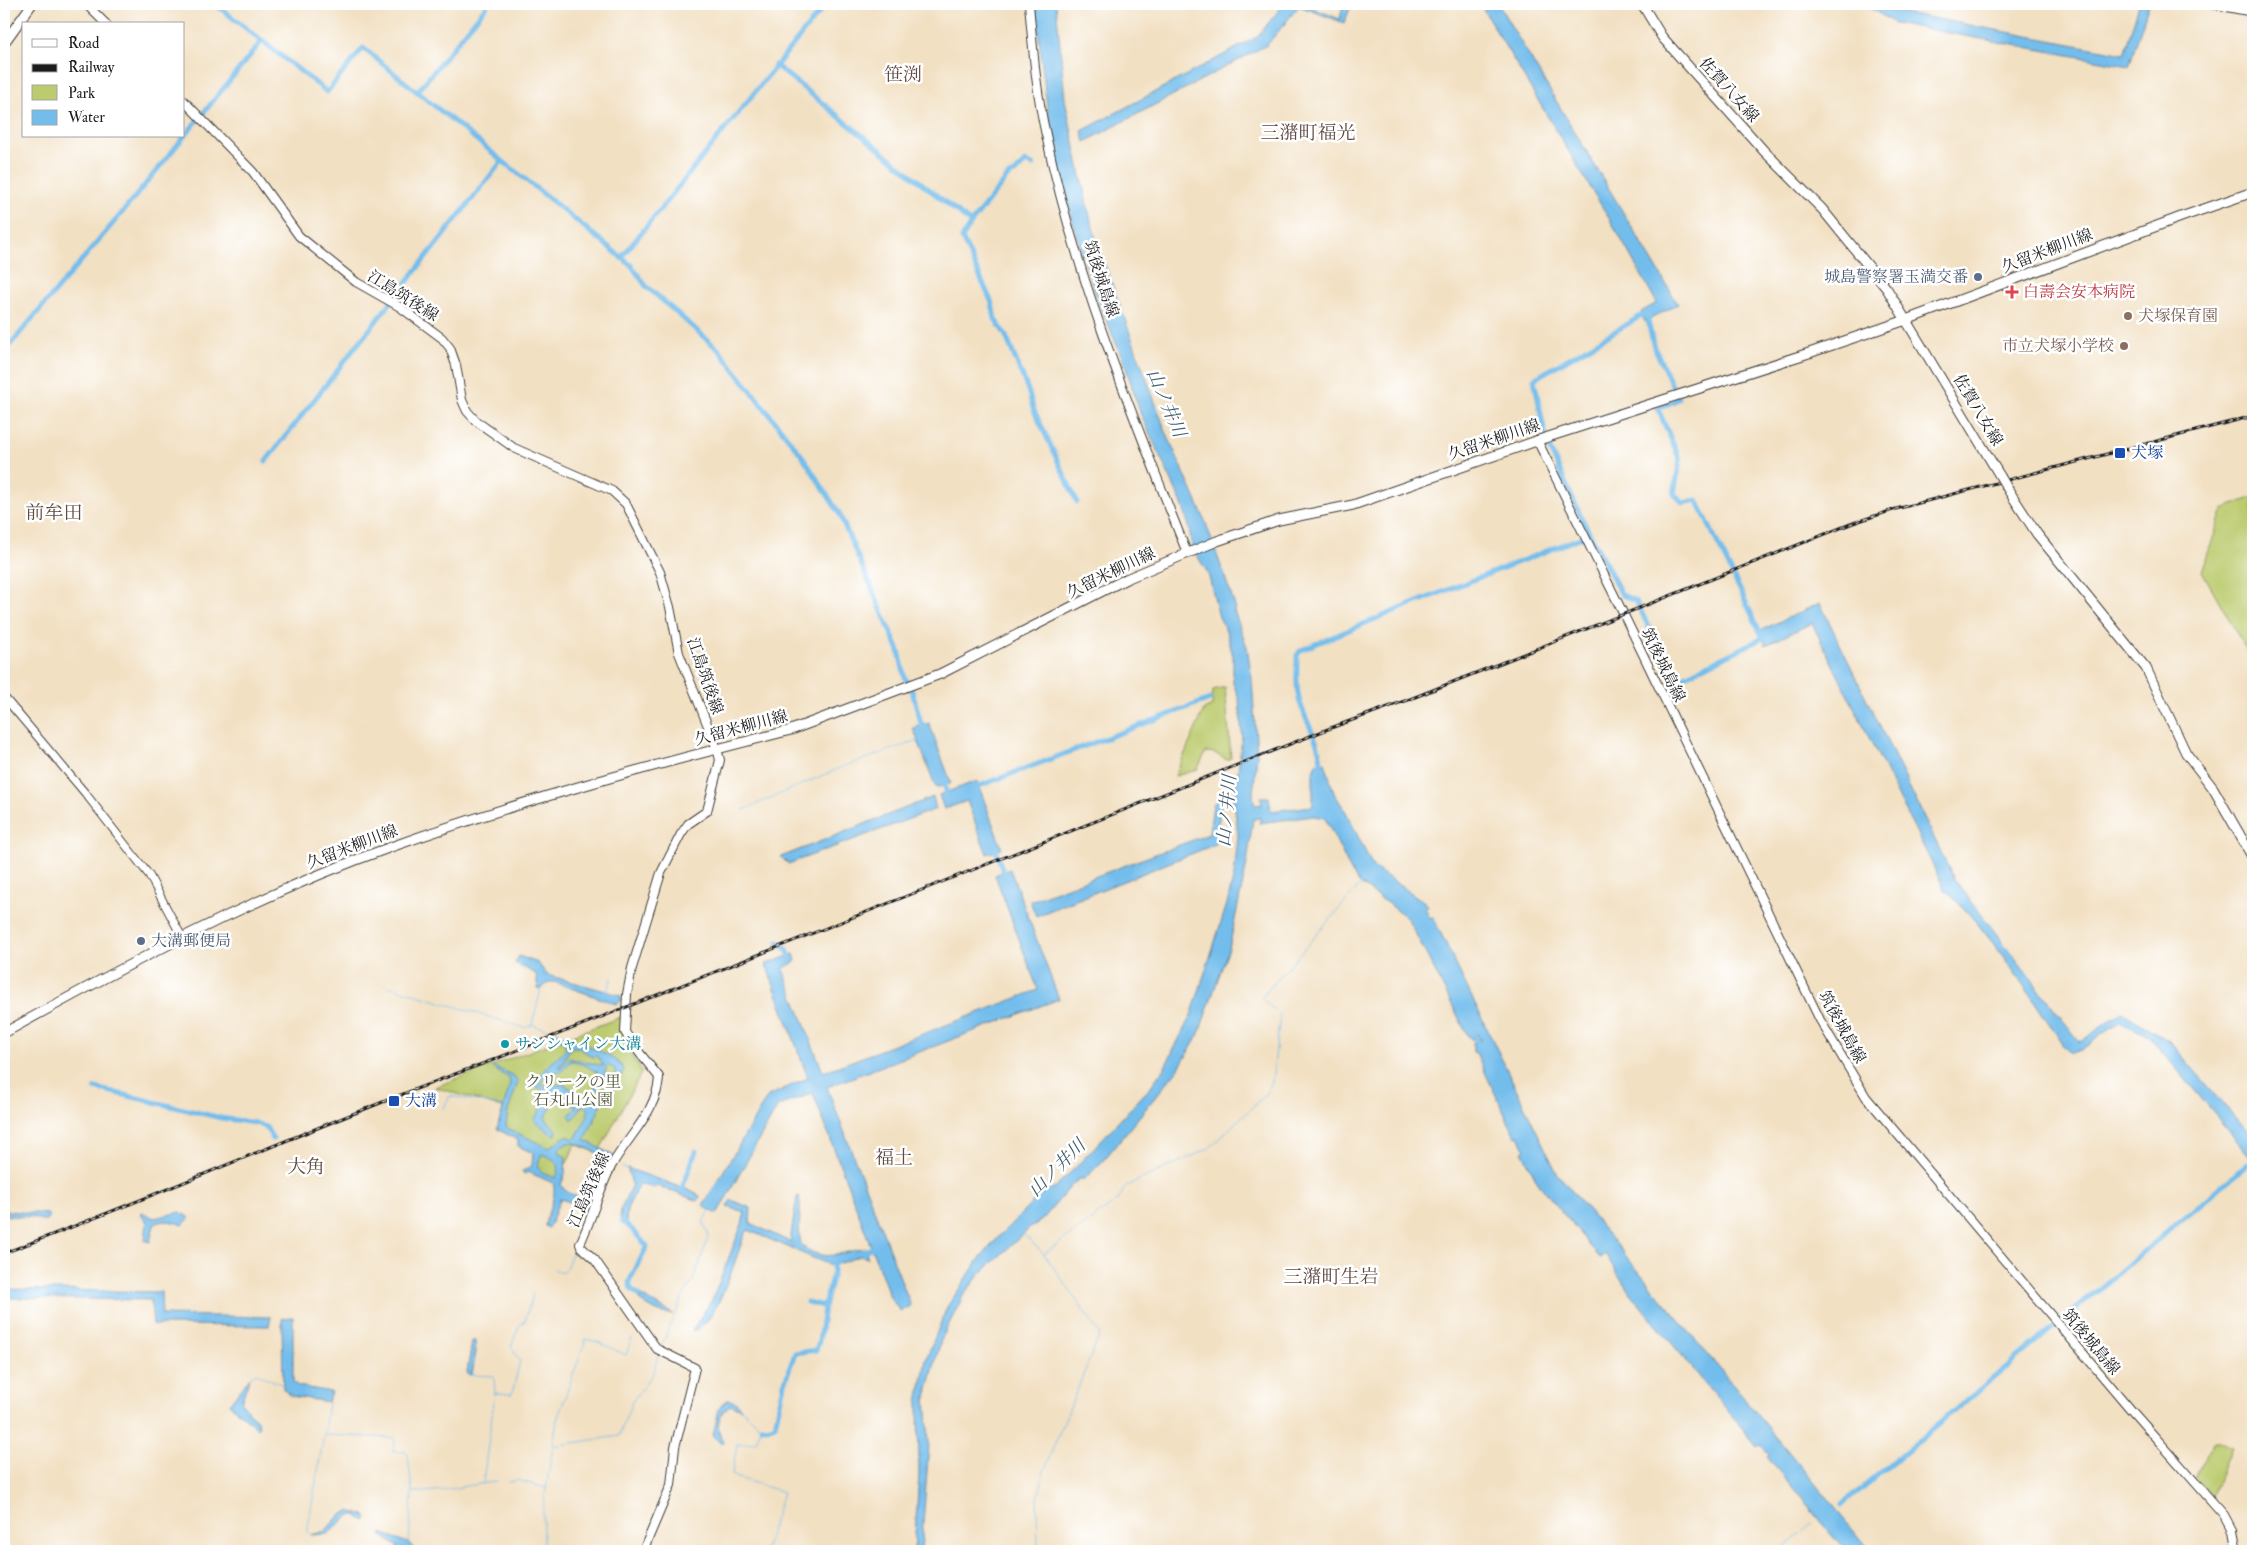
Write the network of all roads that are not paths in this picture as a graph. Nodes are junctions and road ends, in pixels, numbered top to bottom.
1 (32, 4) edge
2 (86, 4) edge
3 (1029, 4) edge
4 (1642, 4) edge
5 (2211, 4) edge
6 (2253, 12) edge
7 (104, 22) edge
8 (4, 44) edge
9 (185, 101) edge
10 (2253, 192) edge
11 (1906, 320) junction
12 (1537, 440) junction
13 (1188, 552) junction
14 (4, 697) edge
15 (718, 749) junction
16 (2253, 858) edge
17 (183, 939) junction
18 (4, 1033) edge
19 (643, 1551) edge
20 (2236, 1551) edge

1 - 8 main road
2 - 7 main road
3 - 13 main road, 筑後城島線
4 - 11 main road, 佐賀八女線
5 - 6 main road
9 - 15 main road, 江島筑後線
10 - 11 main road, 久留米柳川線
11 - 12 main road, 久留米柳川線
11 - 16 main road, 佐賀八女線, bridge
12 - 13 main road, 久留米柳川線
12 - 20 main road, 筑後城島線
13 - 15 main road, 久留米柳川線
14 - 17 street
15 - 17 main road, 久留米柳川線
15 - 19 main road, 江島筑後線
17 - 18 main road, 久留米柳川線

